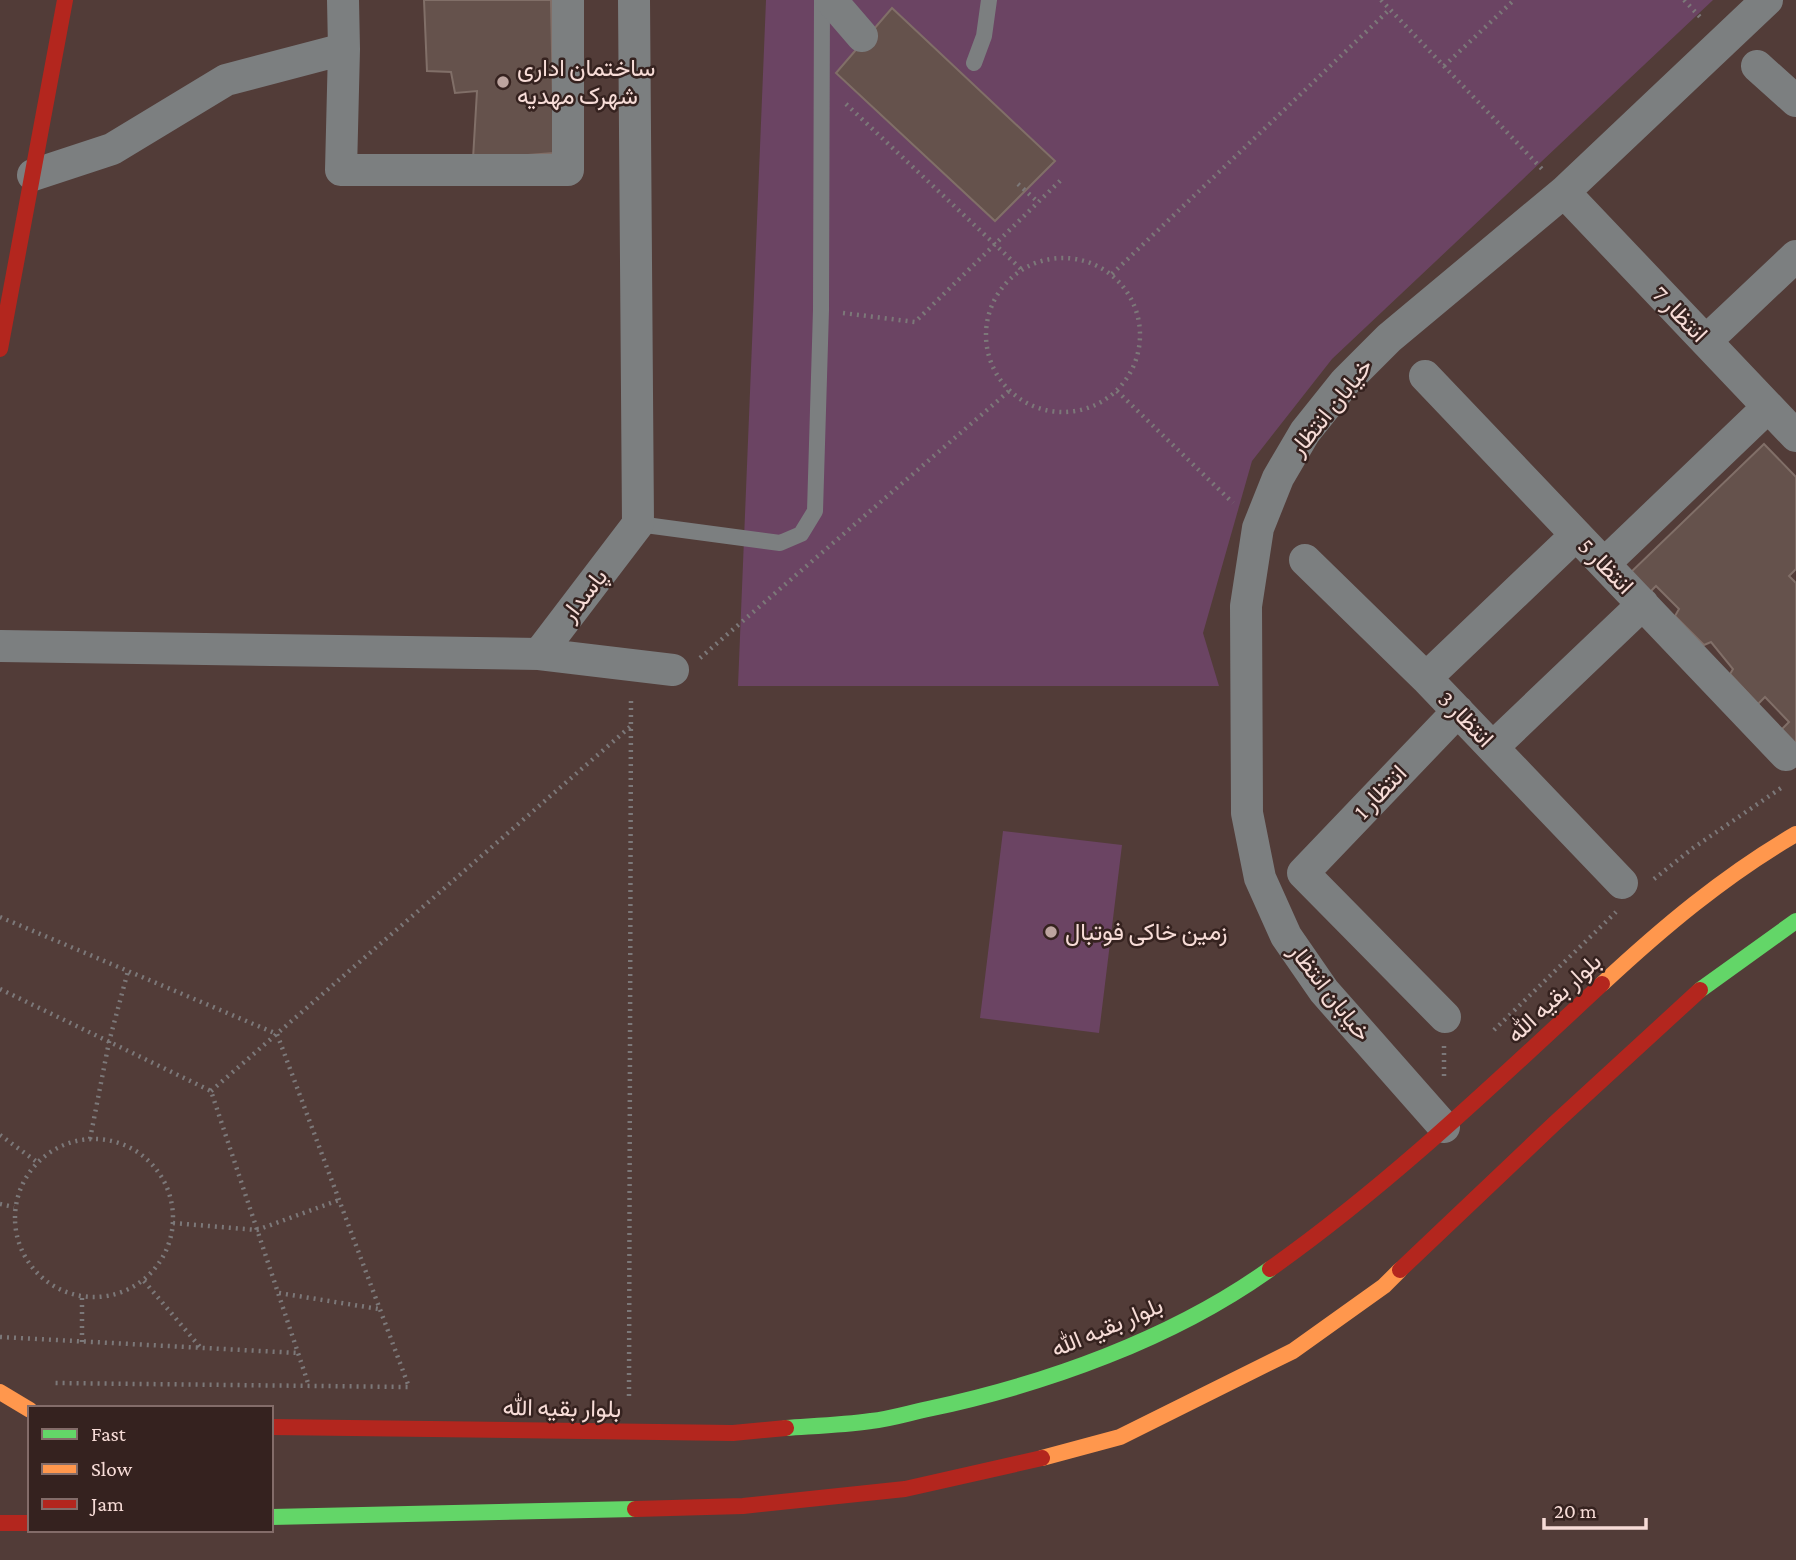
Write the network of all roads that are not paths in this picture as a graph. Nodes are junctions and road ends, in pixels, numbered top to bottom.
1 (65, 0) edge
2 (343, 0) edge
3 (568, 0) edge
4 (634, 0) edge
5 (822, 0) edge
6 (831, 0) edge
7 (989, 0) edge
8 (1767, 0) edge
9 (862, 36) dead end
10 (344, 49) junction
11 (974, 63) dead end
12 (1757, 66) dead end
13 (1796, 101) edge
14 (33, 176) junction
15 (1564, 192) junction
16 (1796, 256) edge
17 (1706, 341) junction
18 (0, 349) edge
19 (1425, 376) dead end
20 (1768, 407) junction
21 (1796, 436) edge
22 (638, 524) junction
23 (1576, 535) junction
24 (1305, 560) dead end
25 (1604, 564) junction
26 (1643, 604) junction
27 (0, 646) edge
28 (539, 654) junction
29 (673, 670) road end
30 (1426, 678) junction
31 (1458, 711) junction
32 (1493, 747) junction
33 (1786, 755) dead end
34 (1796, 834) edge
35 (1622, 883) dead end
36 (1796, 921) edge
37 (1445, 1017) road end
38 (1444, 1127) junction
39 (0, 1392) edge
40 (28, 1409) edge
41 (273, 1427) edge
42 (273, 1517) edge
43 (28, 1522) edge
44 (0, 1523) edge

1 - 14 main road
2 - 10 street
3 - 10 street
4 - 22 street
5 - 22 lane
6 - 9 street
7 - 11 lane
8 - 15 street, خیابان انتظار
10 - 14 street
12 - 13 street
14 - 18 main road
15 - 17 street, انتظار 7
15 - 38 street, خیابان انتظار
16 - 17 street
17 - 20 street, انتظار 7
19 - 23 street, انتظار 5
20 - 21 street, انتظار 7
20 - 25 street
22 - 28 street, پاسدار
23 - 25 street, انتظار 5
23 - 30 street
24 - 30 street, انتظار 3
25 - 26 street, انتظار 5
26 - 32 street
26 - 33 street, انتظار 5
27 - 28 street
28 - 29 street
30 - 31 street, انتظار 3
31 - 32 street, انتظار 3
31 - 37 street, انتظار 1
32 - 35 street, انتظار 3
34 - 38 main road, بلوار بقیه الله
36 - 42 main road
38 - 41 main road, بلوار بقیه الله
39 - 40 main road
43 - 44 main road

